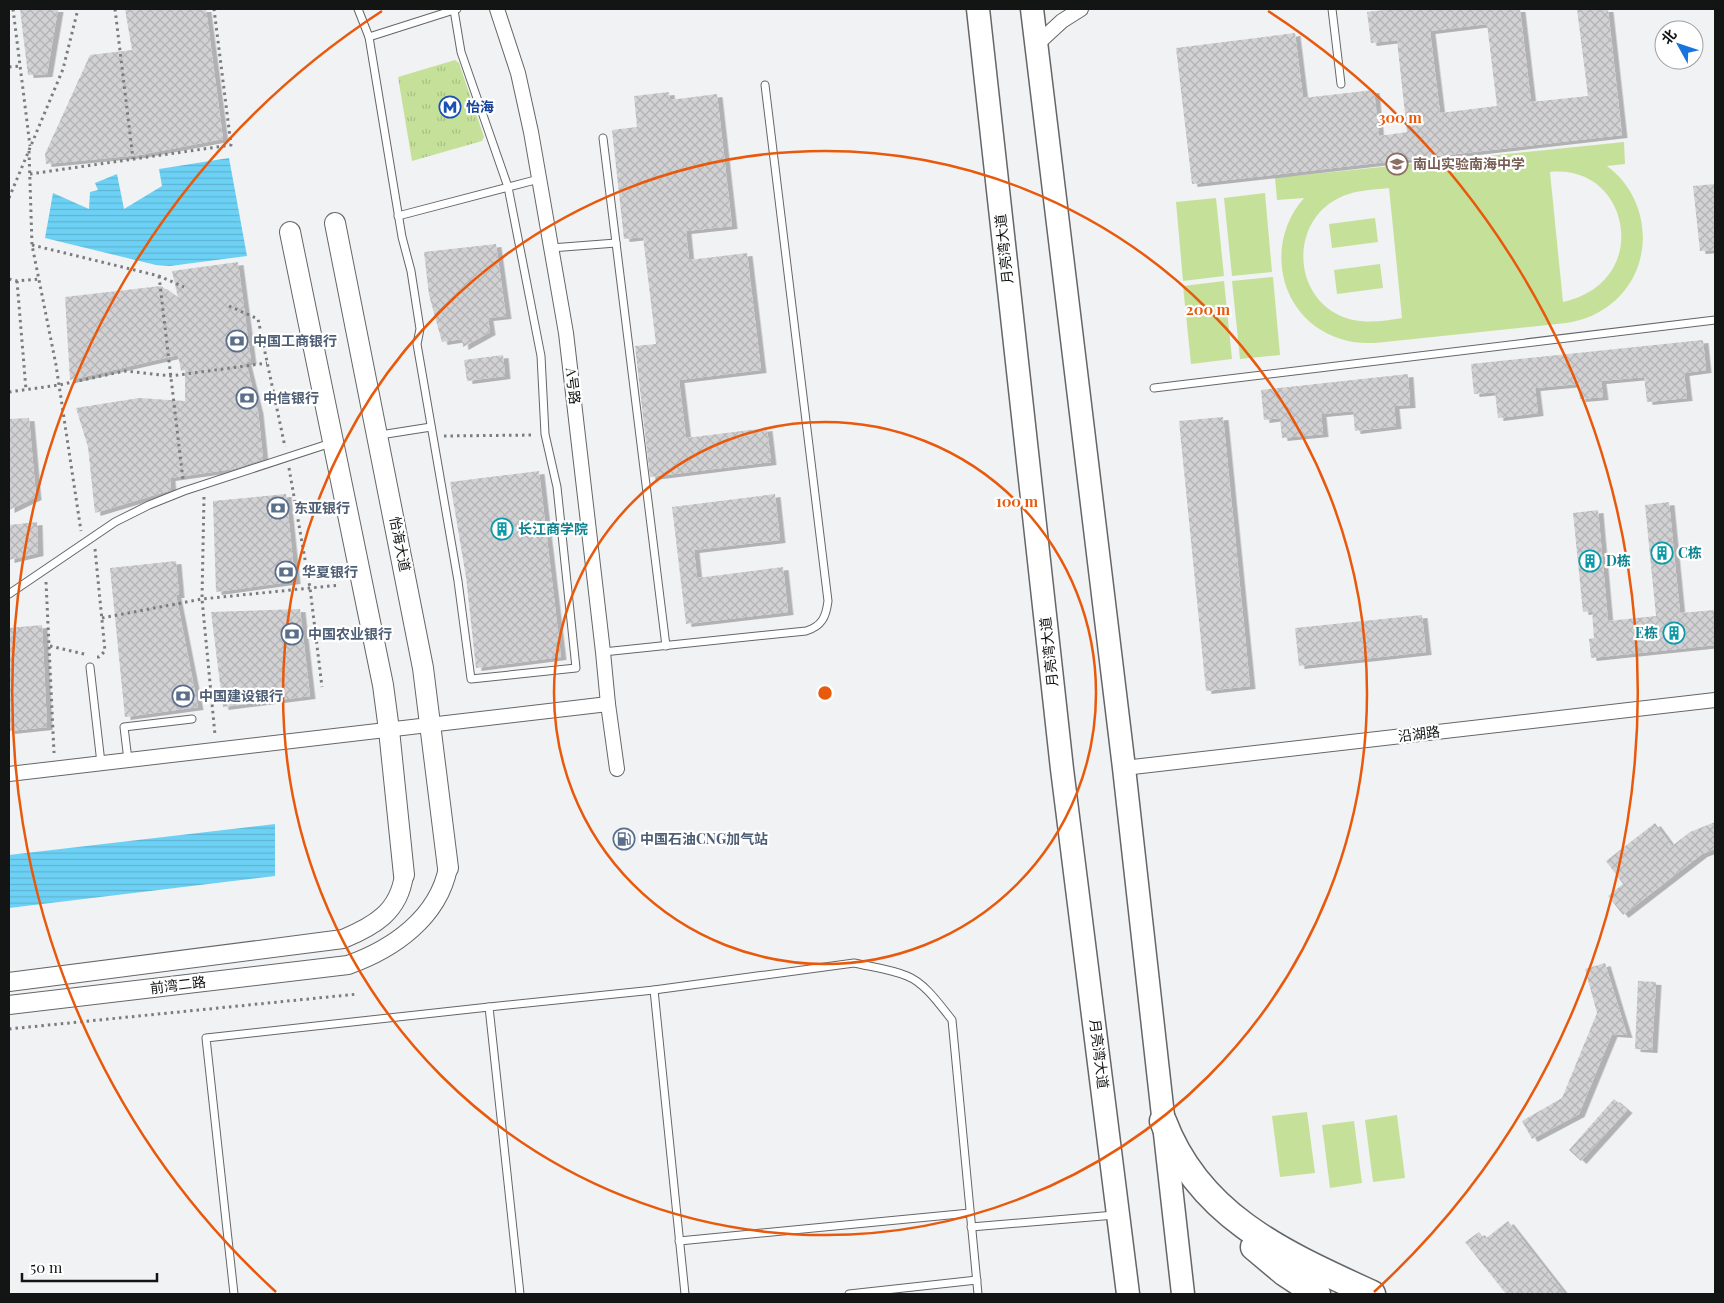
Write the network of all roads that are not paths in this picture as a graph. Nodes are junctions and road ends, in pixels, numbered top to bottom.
1 (358, 9) edge
2 (497, 9) edge
3 (978, 9) edge
4 (1032, 9) edge
5 (1081, 9) edge
6 (1332, 9) edge
7 (456, 10) edge
8 (369, 37) junction
9 (1037, 44) junction
10 (1341, 84) dead end
11 (765, 85) dead end
12 (603, 138) dead end
13 (539, 179) junction
14 (508, 187) junction
15 (398, 216) junction
16 (335, 223) dead end
17 (290, 232) dead end
18 (616, 243) junction
19 (551, 248) junction
20 (1715, 320) edge
21 (1154, 388) dead end
22 (431, 427) junction
23 (378, 436) junction
24 (334, 442) junction
25 (9, 594) edge
26 (666, 646) junction
27 (603, 652) junction
28 (90, 667) dead end
29 (1715, 700) edge
30 (608, 704) junction
31 (192, 719) dead end
32 (430, 725) junction
33 (389, 730) junction
34 (128, 760) junction
35 (100, 763) junction
36 (1124, 768) junction
37 (617, 769) dead end
38 (9, 774) edge
39 (448, 868) joint
40 (404, 875) joint
41 (9, 982) edge
42 (654, 990) junction
43 (9, 1005) edge
44 (489, 1007) junction
45 (1163, 1120) junction
46 (1212, 1199) junction
47 (970, 1213) junction
48 (1119, 1214) junction
49 (971, 1227) junction
50 (680, 1241) junction
51 (977, 1280) junction
52 (234, 1294) edge
53 (520, 1294) edge
54 (685, 1294) edge
55 (848, 1294) edge
56 (978, 1294) edge
57 (1128, 1294) edge
58 (1183, 1294) edge
59 (1317, 1294) edge
60 (1372, 1294) edge

1 - 8 lane
2 - 13 street, A号路
3 - 48 main road, 月亮湾大道
4 - 9 main road
5 - 9 street
6 - 10 lane
7 - 8 lane
7 - 14 lane
8 - 15 lane
9 - 36 main road
11 - 26 lane
12 - 18 lane
13 - 14 lane
13 - 19 street, A号路
14 - 15 lane
14 - 22 lane
15 - 22 lane
16 - 23 main road, 怡海大道
17 - 24 main road
18 - 19 lane
18 - 26 lane
19 - 27 street, A号路
20 - 21 lane
22 - 23 lane
23 - 32 main road, 怡海大道
24 - 25 lane
24 - 33 main road
26 - 27 lane
27 - 30 street, A号路
28 - 35 lane
29 - 36 street, 沿湖路
30 - 32 street
30 - 37 street, A号路
31 - 34 lane
32 - 33 street
32 - 39 main road, 怡海大道
33 - 34 street
33 - 40 main road
34 - 35 street
35 - 38 street
36 - 45 main road
39 - 43 street, 前湾二路
40 - 41 street, 前湾二路
42 - 44 lane
42 - 47 lane
42 - 50 lane
44 - 52 lane
44 - 53 lane
45 - 46 highway
45 - 58 main road
46 - 59 highway
46 - 60 highway
47 - 49 lane
47 - 50 lane
48 - 49 lane
48 - 57 main road, 月亮湾大道
49 - 51 lane
50 - 54 lane
51 - 55 lane
51 - 56 lane

